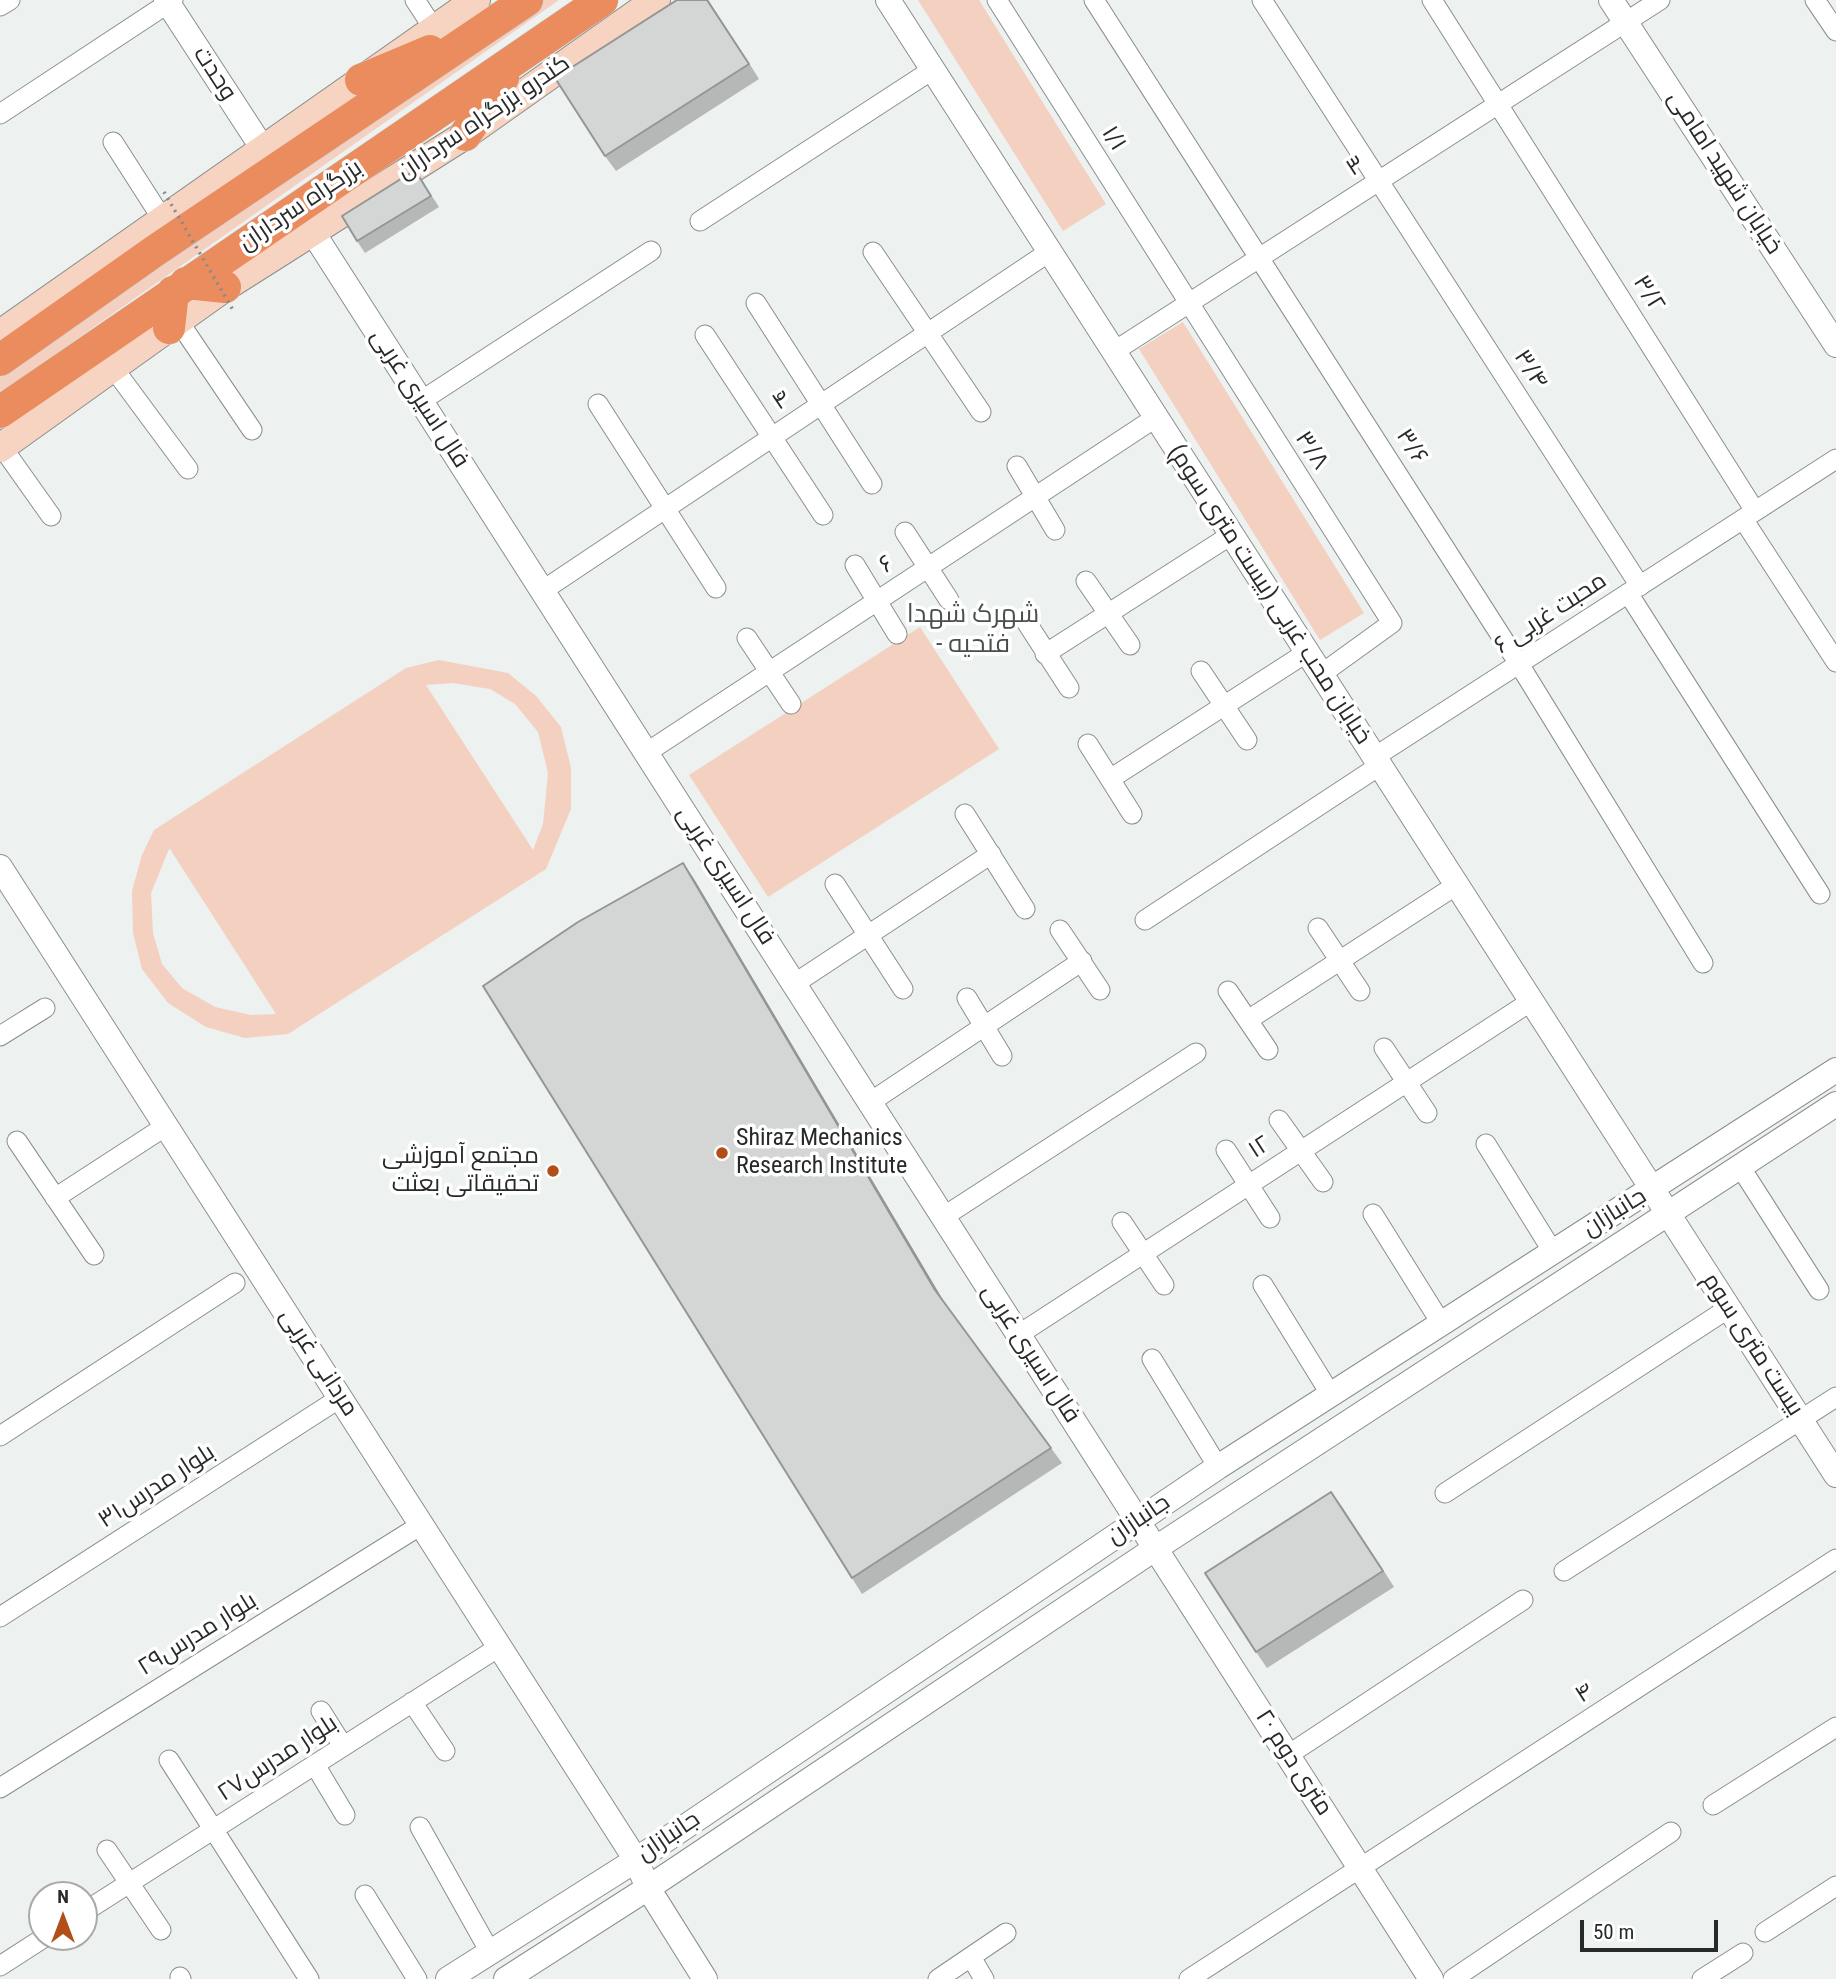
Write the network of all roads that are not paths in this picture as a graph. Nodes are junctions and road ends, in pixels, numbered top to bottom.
1 (10, 0) edge
2 (415, 0) edge
3 (527, 0) edge
4 (602, 0) edge
5 (656, 0) edge
6 (888, 0) edge
7 (997, 0) edge
8 (1094, 0) edge
9 (1262, 0) edge
10 (1432, 0) edge
11 (1611, 0) edge
12 (1660, 0) edge
13 (1815, 0) edge
14 (169, 1) edge
15 (0, 6) edge
16 (481, 14) edge
17 (1626, 22) junction
18 (434, 29) junction
19 (1836, 31) edge
20 (512, 64) junction
21 (932, 70) junction
22 (361, 80) junction
23 (1500, 103) junction
24 (0, 114) edge
25 (465, 135) junction
26 (113, 142) dead end
27 (263, 149) junction
28 (1379, 181) junction
29 (170, 206) junction
30 (700, 222) dead end
31 (312, 231) junction
32 (651, 251) dead end
33 (873, 252) dead end
34 (1049, 253) junction
35 (1260, 257) junction
36 (113, 280) junction
37 (229, 299) joint
38 (756, 303) dead end
39 (1188, 304) junction
40 (177, 306) junction
41 (3, 325) edge
42 (928, 334) junction
43 (705, 335) dead end
44 (1836, 345) edge
45 (1113, 352) junction
46 (0, 360) edge
47 (114, 369) junction
48 (421, 401) junction
49 (598, 404) dead end
50 (821, 405) junction
51 (0, 412) edge
52 (981, 412) dead end
53 (1155, 418) junction
54 (252, 430) dead end
55 (772, 437) junction
56 (1, 448) edge
57 (1836, 458) edge
58 (1017, 466) dead end
59 (188, 469) dead end
60 (872, 484) dead end
61 (1035, 497) junction
62 (665, 508) junction
63 (1749, 514) junction
64 (823, 515) dead end
65 (51, 516) dead end
66 (1055, 530) dead end
67 (905, 532) dead end
68 (1231, 536) junction
69 (855, 565) dead end
70 (928, 567) junction
71 (1086, 581) dead end
72 (716, 588) dead end
73 (1634, 589) junction
74 (542, 591) junction
75 (949, 600) dead end
76 (877, 601) junction
77 (1109, 613) junction
78 (1025, 620) dead end
79 (897, 634) dead end
80 (747, 638) dead end
81 (1130, 645) dead end
82 (1306, 653) junction
83 (1045, 654) junction
84 (1836, 662) edge
85 (1519, 664) junction
86 (770, 671) junction
87 (1201, 671) dead end
88 (1320, 675) junction
89 (1069, 688) dead end
90 (791, 704) dead end
91 (1225, 706) junction
92 (1247, 740) dead end
93 (1088, 744) dead end
94 (646, 753) junction
95 (1376, 762) junction
96 (1110, 779) junction
97 (965, 814) dead end
98 (1132, 814) dead end
99 (991, 854) junction
100 (0, 867) edge
101 (835, 884) dead end
102 (1455, 886) junction
103 (1820, 894) dead end
104 (1025, 909) dead end
105 (1145, 920) dead end
106 (1318, 928) dead end
107 (1060, 930) dead end
108 (868, 935) junction
109 (1340, 960) junction
110 (1082, 961) junction
111 (1703, 963) dead end
112 (794, 984) junction
113 (903, 989) dead end
114 (1100, 990) dead end
115 (1228, 991) dead end
116 (1360, 991) dead end
117 (967, 998) dead end
118 (1530, 1002) junction
119 (45, 1008) dead end
120 (1248, 1020) junction
121 (984, 1026) junction
122 (0, 1036) edge
123 (1384, 1048) dead end
124 (1268, 1050) dead end
125 (1196, 1053) dead end
126 (1002, 1056) dead end
127 (1836, 1070) edge
128 (1406, 1082) junction
129 (869, 1103) junction
130 (1836, 1104) edge
131 (1427, 1113) dead end
132 (1279, 1120) dead end
133 (166, 1126) junction
134 (17, 1141) dead end
135 (1486, 1144) dead end
136 (1226, 1150) dead end
137 (1301, 1151) junction
138 (1741, 1168) junction
139 (1323, 1182) dead end
140 (1248, 1185) junction
141 (1651, 1191) junction
142 (55, 1198) junction
143 (1373, 1214) dead end
144 (1669, 1215) junction
145 (943, 1217) junction
146 (1270, 1218) dead end
147 (1122, 1222) dead end
148 (1553, 1252) junction
149 (1143, 1254) junction
150 (94, 1255) dead end
151 (235, 1283) dead end
152 (1164, 1285) dead end
153 (1263, 1285) dead end
154 (1819, 1290) dead end
155 (1729, 1308) junction
156 (1441, 1322) junction
157 (1018, 1335) junction
158 (1152, 1359) dead end
159 (1331, 1395) junction
160 (1836, 1397) edge
161 (340, 1398) junction
162 (1801, 1420) junction
163 (0, 1436) edge
164 (1218, 1467) junction
165 (1836, 1475) edge
166 (1445, 1493) dead end
167 (1138, 1521) junction
168 (421, 1525) junction
169 (1156, 1548) junction
170 (1836, 1559) edge
171 (1564, 1571) dead end
172 (1523, 1600) dead end
173 (0, 1617) edge
174 (499, 1647) junction
175 (412, 1702) junction
176 (321, 1711) dead end
177 (1836, 1727) edge
178 (344, 1746) junction
179 (444, 1751) dead end
180 (1288, 1755) junction
181 (169, 1760) dead end
182 (315, 1765) junction
183 (0, 1787) edge
184 (1713, 1805) dead end
185 (345, 1815) dead end
186 (420, 1827) dead end
187 (212, 1830) junction
188 (1671, 1832) dead end
189 (107, 1850) dead end
190 (636, 1860) junction
191 (1361, 1870) junction
192 (129, 1883) junction
193 (1836, 1886) edge
194 (648, 1888) junction
195 (365, 1895) dead end
196 (98, 1903) edge
197 (161, 1930) dead end
198 (1765, 1932) dead end
199 (1006, 1933) dead end
200 (28, 1948) edge
201 (490, 1952) junction
202 (1743, 1953) dead end
203 (971, 1957) junction
204 (0, 1966) edge
205 (309, 1979) edge
206 (417, 1979) edge
207 (448, 1979) edge
208 (506, 1979) edge
209 (705, 1979) edge
210 (938, 1979) edge
211 (985, 1979) edge
212 (1189, 1979) edge
213 (1431, 1979) edge
214 (1453, 1979) edge
215 (1702, 1979) edge

1 - 15 street
2 - 18 street
3 - 16 highway, بزرگراه سرداران
4 - 20 highway, بزرگراه سرداران
5 - 25 main road, کندرو بزرگراه سرداران
6 - 21 street, خیابان محب غربی (بیست متری سوم)
7 - 39 street, ۱/۱
8 - 35 street, ۳/۶
9 - 28 street, ۳/۴
10 - 23 street, ۳/۲
11 - 17 street, خیابان شهید امامی
12 - 17 street
13 - 19 street
14 - 24 street
14 - 27 street, وحدت
16 - 18 main road
16 - 22 highway
16 - 36 highway, بزرگراه سرداران
17 - 23 street, ۳
17 - 44 street, خیابان شهید امامی
18 - 22 main road
20 - 25 highway
20 - 40 highway, بزرگراه سرداران
21 - 30 street
21 - 34 street, خیابان محب غربی (بیست متری سوم)
22 - 27 main road
23 - 28 street, ۳
23 - 63 street, ۳/۲
25 - 31 main road, کندرو بزرگراه سرداران
26 - 29 street
27 - 29 main road
28 - 35 street, ۳
28 - 73 street, ۳/۴
29 - 36 highway
29 - 41 main road
31 - 37 main road, کندرو بزرگراه سرداران
31 - 48 street, فال اسیری غربی
32 - 48 street
33 - 42 street
34 - 42 street, ۴
34 - 45 street, خیابان محب غربی (بیست متری سوم)
35 - 39 street, ۳
35 - 85 street, ۳/۶
36 - 46 highway, بزرگراه سرداران
37 - 40 highway
38 - 50 street
39 - 45 street, ۳
39 - 88 street, ۳/۸
40 - 47 main road
40 - 51 highway, بزرگراه سرداران
40 - 54 street
42 - 50 street, ۴
42 - 52 street
43 - 55 street
45 - 53 street, خیابان محب غربی (بیست متری سوم)
47 - 56 main road
47 - 59 street
48 - 74 street, فال اسیری غربی
49 - 62 street
50 - 55 street, ۴
50 - 60 street
53 - 61 street, ۶
53 - 68 street, خیابان محب غربی (بیست متری سوم)
55 - 62 street, ۴
55 - 64 street
56 - 65 street
57 - 63 street, محبت غربی ۶
58 - 61 street
61 - 66 street
61 - 70 street, ۶
62 - 72 street
62 - 74 street, ۴
63 - 73 street, محبت غربی ۶
63 - 84 street, ۳/۲
67 - 70 street
68 - 77 street
68 - 82 street, خیابان محب غربی (بیست متری سوم)
69 - 76 street
70 - 75 street
70 - 76 street, ۶
71 - 77 street
73 - 85 street, محبت غربی ۶
73 - 103 street, ۳/۴
74 - 94 street, فال اسیری غربی
76 - 79 street
76 - 86 street, ۶
77 - 81 street
77 - 83 street
78 - 83 street
80 - 86 street
82 - 88 street, خیابان محب غربی (بیست متری سوم)
82 - 91 street
83 - 89 street
85 - 95 street, محبت غربی ۶
85 - 111 street, ۳/۶
86 - 90 street
86 - 94 street, ۶
87 - 91 street
88 - 95 street, خیابان محب غربی (بیست متری سوم)
91 - 92 street
91 - 96 street
93 - 96 street
94 - 112 street, فال اسیری غربی
95 - 102 street, خیابان محب غربی (بیست متری سوم)
95 - 105 street, محبت غربی ۶
96 - 98 street
97 - 99 street
99 - 104 street
99 - 108 street
100 - 133 street, مردانی غربی
101 - 108 street
102 - 109 street
102 - 118 street, خیابان محب غربی (بیست متری سوم)
106 - 109 street
107 - 110 street
108 - 112 street
108 - 113 street
109 - 116 street
109 - 120 street
110 - 114 street
110 - 121 street
112 - 129 street, فال اسیری غربی
115 - 120 street
117 - 121 street
118 - 128 street, ۱۲
118 - 141 street, خیابان محب غربی (بیست متری سوم)
119 - 122 street
120 - 124 street
121 - 126 street
121 - 129 street
123 - 128 street
125 - 145 street
127 - 141 street, جانبازان
128 - 131 street
128 - 137 street, ۱۲
129 - 145 street, فال اسیری غربی
130 - 138 street, جانبازان
132 - 137 street
133 - 142 street
133 - 161 street, مردانی غربی
134 - 142 street
135 - 148 street
136 - 140 street
137 - 139 street
137 - 140 street, ۱۲
138 - 144 street, جانبازان
138 - 154 street
140 - 146 street
140 - 149 street, ۱۲
141 - 144 street, بیست متری سوم
141 - 148 street, جانبازان
142 - 150 street
143 - 156 street
144 - 155 street, بیست متری سوم
144 - 169 street, جانبازان
145 - 157 street, فال اسیری غربی
147 - 149 street
148 - 156 street, جانبازان
149 - 152 street
149 - 157 street, ۱۲
151 - 163 street
153 - 159 street
155 - 162 street, بیست متری سوم
155 - 166 street
156 - 159 street, جانبازان
157 - 167 street, فال اسیری غربی
158 - 164 street
159 - 164 street, جانبازان
160 - 162 street
161 - 168 street, مردانی غربی
161 - 173 street, بلوار مدرس۳۱
162 - 165 street, بیست متری سوم
162 - 171 street
164 - 167 street, جانبازان
167 - 169 street, فال اسیری غربی
167 - 190 street, جانبازان
168 - 174 street, مردانی غربی
168 - 183 street, ۲۹بلوار مدرس
169 - 180 street, ۲۰ متری دوم
169 - 194 street, جانبازان
170 - 191 street, ۴
172 - 180 street
174 - 175 street, بلوار مدرس۲۷
174 - 190 street, مردانی غربی
175 - 178 street, بلوار مدرس۲۷
175 - 179 street
176 - 178 street
177 - 184 street
178 - 182 street, بلوار مدرس۲۷
180 - 191 street, ۲۰ متری دوم
181 - 187 street
182 - 185 street
182 - 187 street, بلوار مدرس۲۷
186 - 201 street
187 - 192 street, بلوار مدرس۲۷
187 - 205 street
188 - 214 street
189 - 192 street
190 - 194 street, مردانی غربی
190 - 201 street, جانبازان
191 - 212 street, ۴
191 - 213 street, ۲۰ متری دوم
192 - 196 street, بلوار مدرس۲۷
192 - 197 street
193 - 198 street
194 - 208 street, جانبازان
194 - 209 street, مردانی غربی
195 - 206 street
199 - 203 street
200 - 204 street
201 - 207 street, جانبازان
202 - 215 street
203 - 210 street
203 - 211 street

